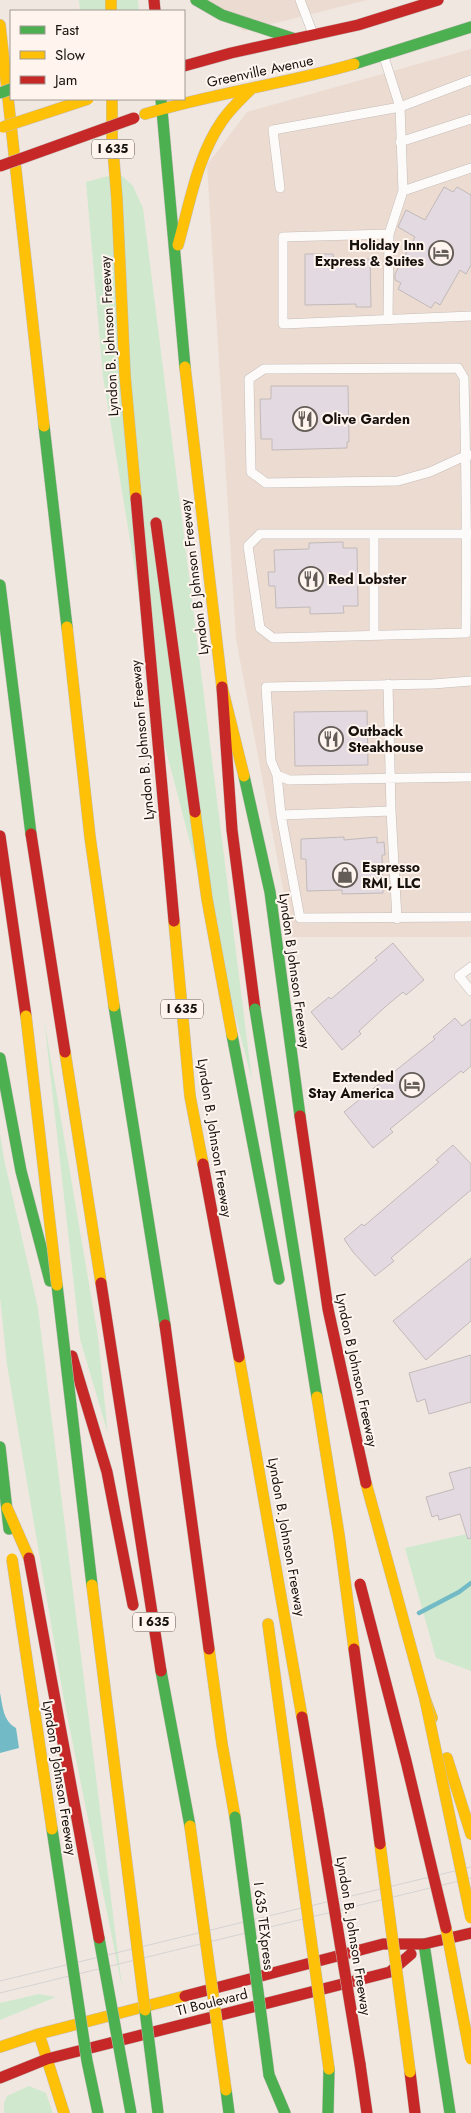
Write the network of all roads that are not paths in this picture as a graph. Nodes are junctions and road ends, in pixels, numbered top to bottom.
1 (196, 0) edge
2 (300, 0) edge
3 (394, 0) edge
4 (438, 0) edge
5 (399, 12) junction
6 (0, 24) edge
7 (471, 27) edge
8 (314, 37) junction
9 (297, 40) junction
10 (384, 56) junction
11 (185, 66) edge
12 (471, 80) edge
13 (252, 89) junction
14 (185, 99) edge
15 (85, 100) edge
16 (112, 100) edge
17 (180, 100) edge
18 (161, 103) edge
19 (400, 107) junction
20 (471, 120) edge
21 (0, 129) edge
22 (400, 142) junction
23 (0, 166) edge
24 (471, 168) edge
25 (280, 188) dead end
26 (403, 192) junction
27 (117, 200) junction
28 (389, 234) junction
29 (174, 257) junction
30 (471, 316) edge
31 (388, 319) junction
32 (136, 358) dead end
33 (468, 456) edge
34 (155, 515) dead end
35 (374, 534) junction
36 (469, 534) edge
37 (0, 585) edge
38 (374, 635) junction
39 (471, 681) edge
40 (388, 684) junction
41 (222, 686) junction
42 (277, 775) junction
43 (471, 777) edge
44 (391, 778) junction
45 (391, 811) junction
46 (281, 815) junction
47 (0, 836) edge
48 (471, 917) edge
49 (397, 919) junction
50 (471, 967) edge
51 (471, 991) edge
52 (0, 1058) edge
53 (280, 1284) dead end
54 (297, 1346) dead end
55 (0, 1447) edge
56 (266, 1502) junction
57 (7, 1508) junction
58 (266, 1579) dead end
59 (266, 1608) dead end
60 (136, 1618) dead end
61 (425, 1699) junction
62 (471, 1834) edge
63 (191, 1918) dead end
64 (471, 1918) edge
65 (471, 1933) edge
66 (424, 1944) junction
67 (39, 2034) junction
68 (0, 2048) edge
69 (47, 2059) junction
70 (471, 2060) edge
71 (270, 2075) junction
72 (0, 2078) edge
73 (226, 2090) junction
74 (64, 2113) edge
75 (98, 2113) edge
76 (131, 2113) edge
77 (158, 2113) edge
78 (229, 2113) edge
79 (275, 2113) edge
80 (285, 2113) edge
81 (328, 2113) edge
82 (367, 2113) edge
83 (415, 2113) edge
84 (450, 2113) edge

1 - 9 main road
2 - 8 lane
3 - 5 lane
4 - 5 main road, Greenville Avenue
5 - 8 main road, Greenville Avenue
6 - 71 main road, I 635 TEXpress, bridge
7 - 10 main road, Greenville Avenue
8 - 9 main road, Greenville Avenue
9 - 11 main road, Greenville Avenue
10 - 13 main road, Greenville Avenue
10 - 19 lane
12 - 19 lane
13 - 14 main road, Greenville Avenue
13 - 29 main road
15 - 21 main road, bridge
16 - 27 main road, Lyndon B. Johnson Freeway / I 635
17 - 18 main road, Greenville Avenue
18 - 23 main road, Greenville Avenue, bridge
18 - 29 main road, Lyndon B Johnson Freeway
19 - 22 lane
19 - 25 lane
20 - 22 lane
22 - 26 lane
24 - 26 lane
26 - 28 lane
27 - 32 main road
27 - 56 main road, Lyndon B. Johnson Freeway / I 635
28 - 31 lane
28 - 31 lane
29 - 41 main road, Lyndon B Johnson Freeway
30 - 31 lane
33 - 33 lane
33 - 36 lane
34 - 53 main road
35 - 36 lane
35 - 38 lane
35 - 38 lane
36 - 38 lane
37 - 73 main road, I 635, bridge
39 - 40 lane
40 - 42 lane
40 - 44 lane
41 - 61 main road, Lyndon B Johnson Freeway
41 - 83 main road, bridge
42 - 44 lane
42 - 46 lane
43 - 44 lane
44 - 45 lane
45 - 46 lane
45 - 49 lane
46 - 49 lane
47 - 77 main road, bridge
48 - 49 lane
50 - 51 lane
52 - 60 main road
54 - 70 main road, bridge
55 - 57 main road, Lyndon B Johnson Freeway
56 - 58 main road
56 - 82 main road, Lyndon B. Johnson Freeway / I 635, bridge
57 - 75 main road, Lyndon B Johnson Freeway, bridge
57 - 76 main road, bridge
59 - 81 main road, bridge
61 - 62 main road, Lyndon B Johnson Freeway, bridge
61 - 64 main road, bridge
63 - 73 main road, bridge
65 - 66 main road, TI Boulevard
66 - 67 main road, TI Boulevard
66 - 69 main road, TI Boulevard
66 - 84 main road
67 - 68 main road, TI Boulevard
67 - 69 main road
69 - 72 main road, TI Boulevard
69 - 74 main road
71 - 79 main road, I 635 TEXpress
71 - 80 main road
73 - 78 main road, I 635

